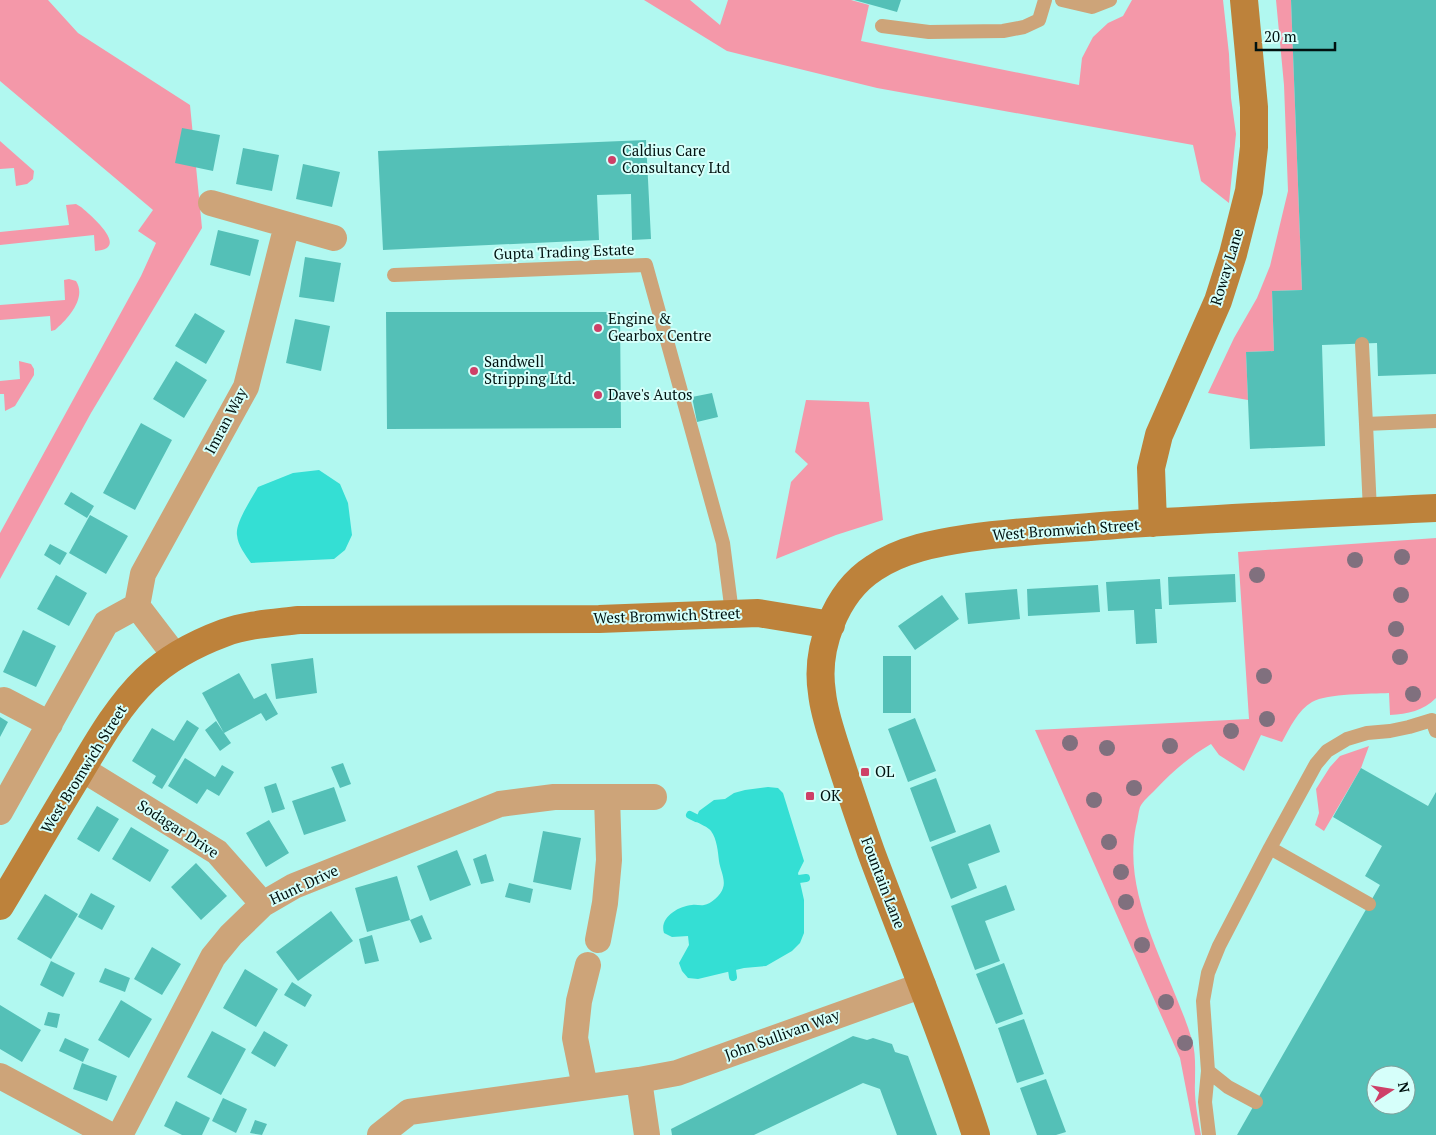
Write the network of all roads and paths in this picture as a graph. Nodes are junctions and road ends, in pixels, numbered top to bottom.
1 (1045, 0) edge
2 (1062, 0) edge
3 (1110, 0) edge
4 (1244, 0) edge
5 (882, 26) dead end
6 (211, 203) dead end
7 (288, 225) junction
8 (334, 238) dead end
9 (394, 275) dead end
10 (1362, 344) dead end
11 (1436, 421) edge
12 (1366, 424) junction
13 (1436, 508) edge
14 (1370, 511) junction
15 (1153, 523) junction
16 (137, 606) junction
17 (732, 613) junction
18 (831, 625) junction
19 (176, 657) junction
20 (4, 700) dead end
21 (1435, 723) edge
22 (50, 724) junction
23 (82, 769) junction
24 (607, 797) junction
25 (654, 797) dead end
26 (0, 812) edge
27 (1270, 848) junction
28 (263, 904) junction
29 (1369, 904) dead end
30 (0, 906) edge
31 (598, 940) dead end
32 (588, 965) dead end
33 (923, 985) junction
34 (1208, 1071) junction
35 (0, 1076) edge
36 (639, 1080) junction
37 (585, 1087) junction
38 (1256, 1102) dead end
39 (110, 1135) edge
40 (120, 1135) edge
41 (380, 1135) edge
42 (647, 1135) edge
43 (976, 1135) edge
44 (1209, 1135) edge

1 - 5 lane
2 - 3 lane
4 - 15 street, Roway Lane
6 - 7 street
7 - 8 street
7 - 16 street, Imran Way
9 - 17 lane, Gupta Trading Estate
10 - 12 lane
11 - 12 lane
12 - 14 lane
13 - 14 street, West Bromwich Street
14 - 15 street, West Bromwich Street
15 - 18 street, West Bromwich Street
16 - 19 street
16 - 22 street
17 - 18 street, West Bromwich Street
17 - 19 street, West Bromwich Street
18 - 33 street, Fountain Lane
19 - 23 street, West Bromwich Street
20 - 22 street
21 - 27 lane
22 - 26 street
23 - 28 street, Sodagar Drive
23 - 30 street, West Bromwich Street
24 - 25 street, Hunt Drive
24 - 28 street, Hunt Drive
24 - 31 street
27 - 29 lane
27 - 34 lane
28 - 40 street, Hunt Drive
32 - 37 street
33 - 36 street, John Sullivan Way
33 - 43 street, Fountain Lane
34 - 38 lane
34 - 44 lane
35 - 39 street
36 - 37 street, John Sullivan Way
36 - 42 street
37 - 41 street, John Sullivan Way

